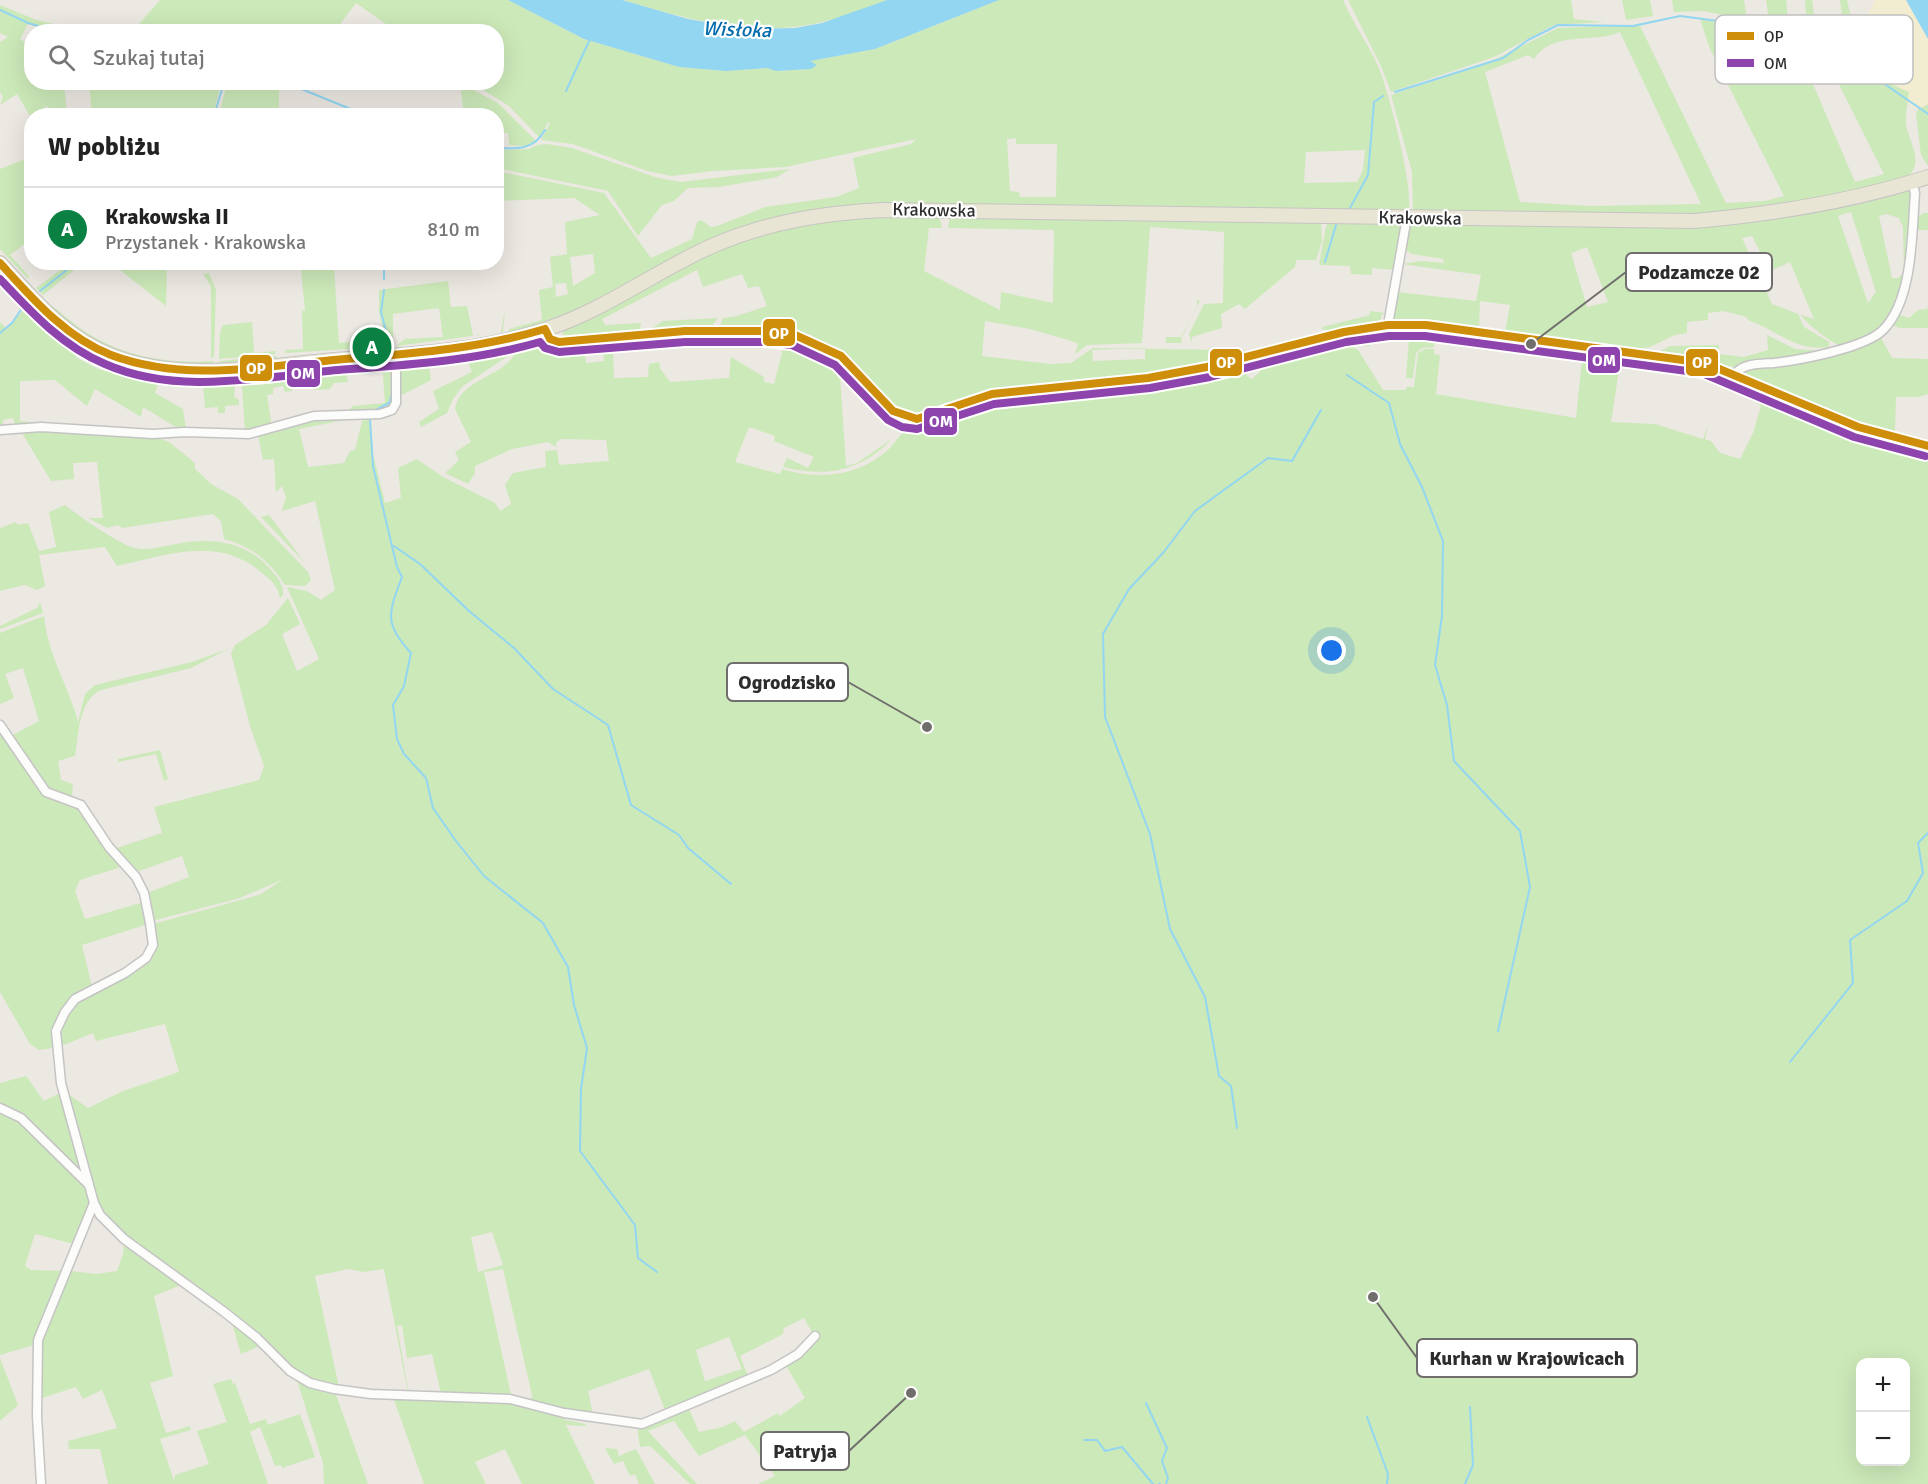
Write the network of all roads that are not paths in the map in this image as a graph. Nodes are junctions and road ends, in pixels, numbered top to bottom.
1 (1928, 177) edge
2 (1912, 182) junction
3 (1407, 217) junction
4 (0, 263) edge
5 (1388, 325) junction
6 (545, 329) junction
7 (396, 355) junction
8 (1735, 374) junction
9 (0, 430) edge
10 (1928, 446) edge
11 (0, 726) edge
12 (0, 1108) edge
13 (89, 1185) junction
14 (94, 1203) junction
15 (815, 1336) dead end
16 (41, 1484) edge

1 - 2 main road, Krakowska
2 - 3 main road, Krakowska
2 - 8 street
3 - 5 street
3 - 6 main road, Krakowska
4 - 7 main road, Krakowska
5 - 6 street
5 - 8 street
6 - 7 main road, Krakowska
7 - 9 street
8 - 10 street
11 - 13 street
12 - 13 street
13 - 14 street
14 - 15 street
14 - 16 street

